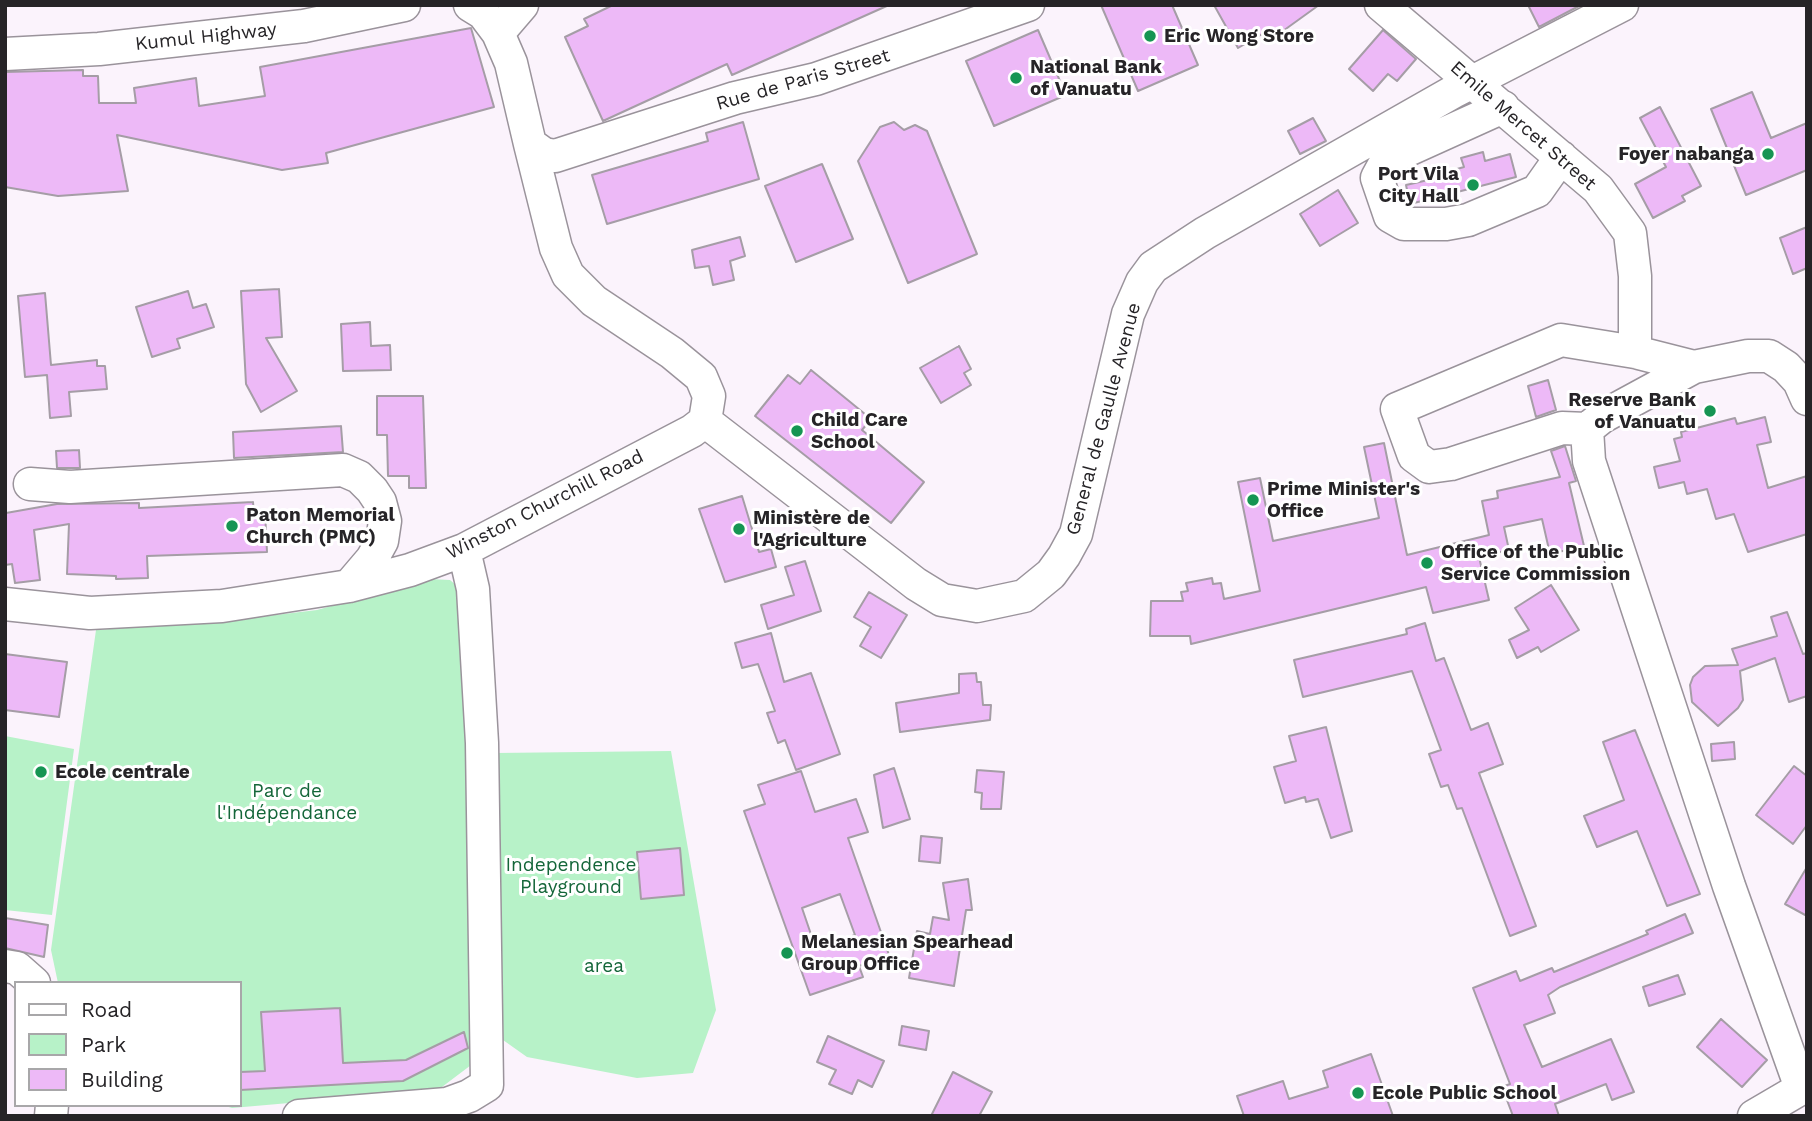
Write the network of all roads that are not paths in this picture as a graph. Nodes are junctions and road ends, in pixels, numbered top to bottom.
1 (404, 5) edge
2 (470, 5) edge
3 (522, 5) edge
4 (1028, 5) edge
5 (1381, 5) edge
6 (1620, 6) edge
7 (498, 33) junction
8 (5, 54) edge
9 (1473, 82) junction
10 (1503, 107) junction
11 (1561, 157) junction
12 (544, 172) junction
13 (1635, 352) junction
14 (1694, 367) junction
15 (1807, 399) edge
16 (705, 421) junction
17 (1587, 429) junction
18 (30, 484) dead end
19 (464, 550) junction
20 (349, 586) junction
21 (5, 604) edge
22 (5, 966) edge
23 (32, 981) edge
24 (1804, 1087) edge
25 (299, 1116) edge
26 (1754, 1116) edge

1 - 8 street, Kumul Highway
2 - 7 street
3 - 7 street
4 - 12 street, Rue de Paris Street
5 - 9 street, Emile Mercet Street
6 - 9 street, General de Gaulle Avenue
7 - 12 street
9 - 10 street, Emile Mercet Street
9 - 16 street, General de Gaulle Avenue
10 - 11 street, Emile Mercet Street
10 - 11 street
11 - 13 street, Emile Mercet Street
12 - 16 street
13 - 14 street
13 - 17 street
14 - 15 street
14 - 17 street
16 - 19 street, Winston Churchill Road
17 - 24 street
18 - 20 street
19 - 20 street, Winston Churchill Road
19 - 25 street
20 - 21 street, Winston Churchill Road
22 - 23 street
24 - 26 street

